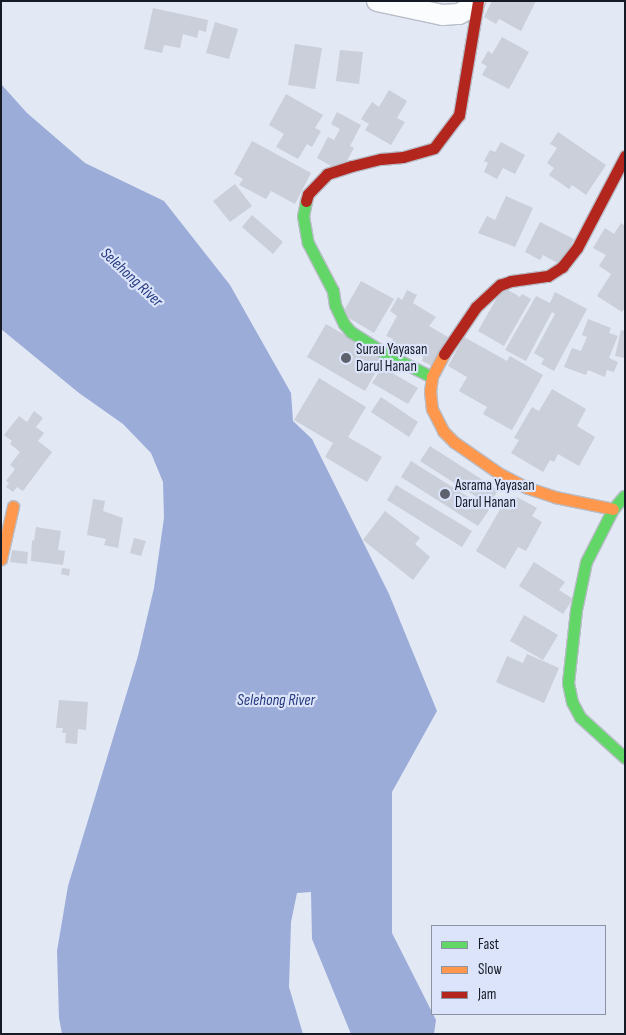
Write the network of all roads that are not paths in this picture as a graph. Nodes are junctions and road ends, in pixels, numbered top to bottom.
1 (377, 1) edge
2 (477, 1) edge
3 (625, 156) edge
4 (432, 377) junction
5 (625, 495) edge
6 (13, 506) dead end
7 (613, 509) junction
8 (1, 559) edge
9 (625, 758) edge

1 - 2 street
2 - 4 street
3 - 4 street
4 - 7 street
5 - 7 street
6 - 8 street
7 - 9 street

